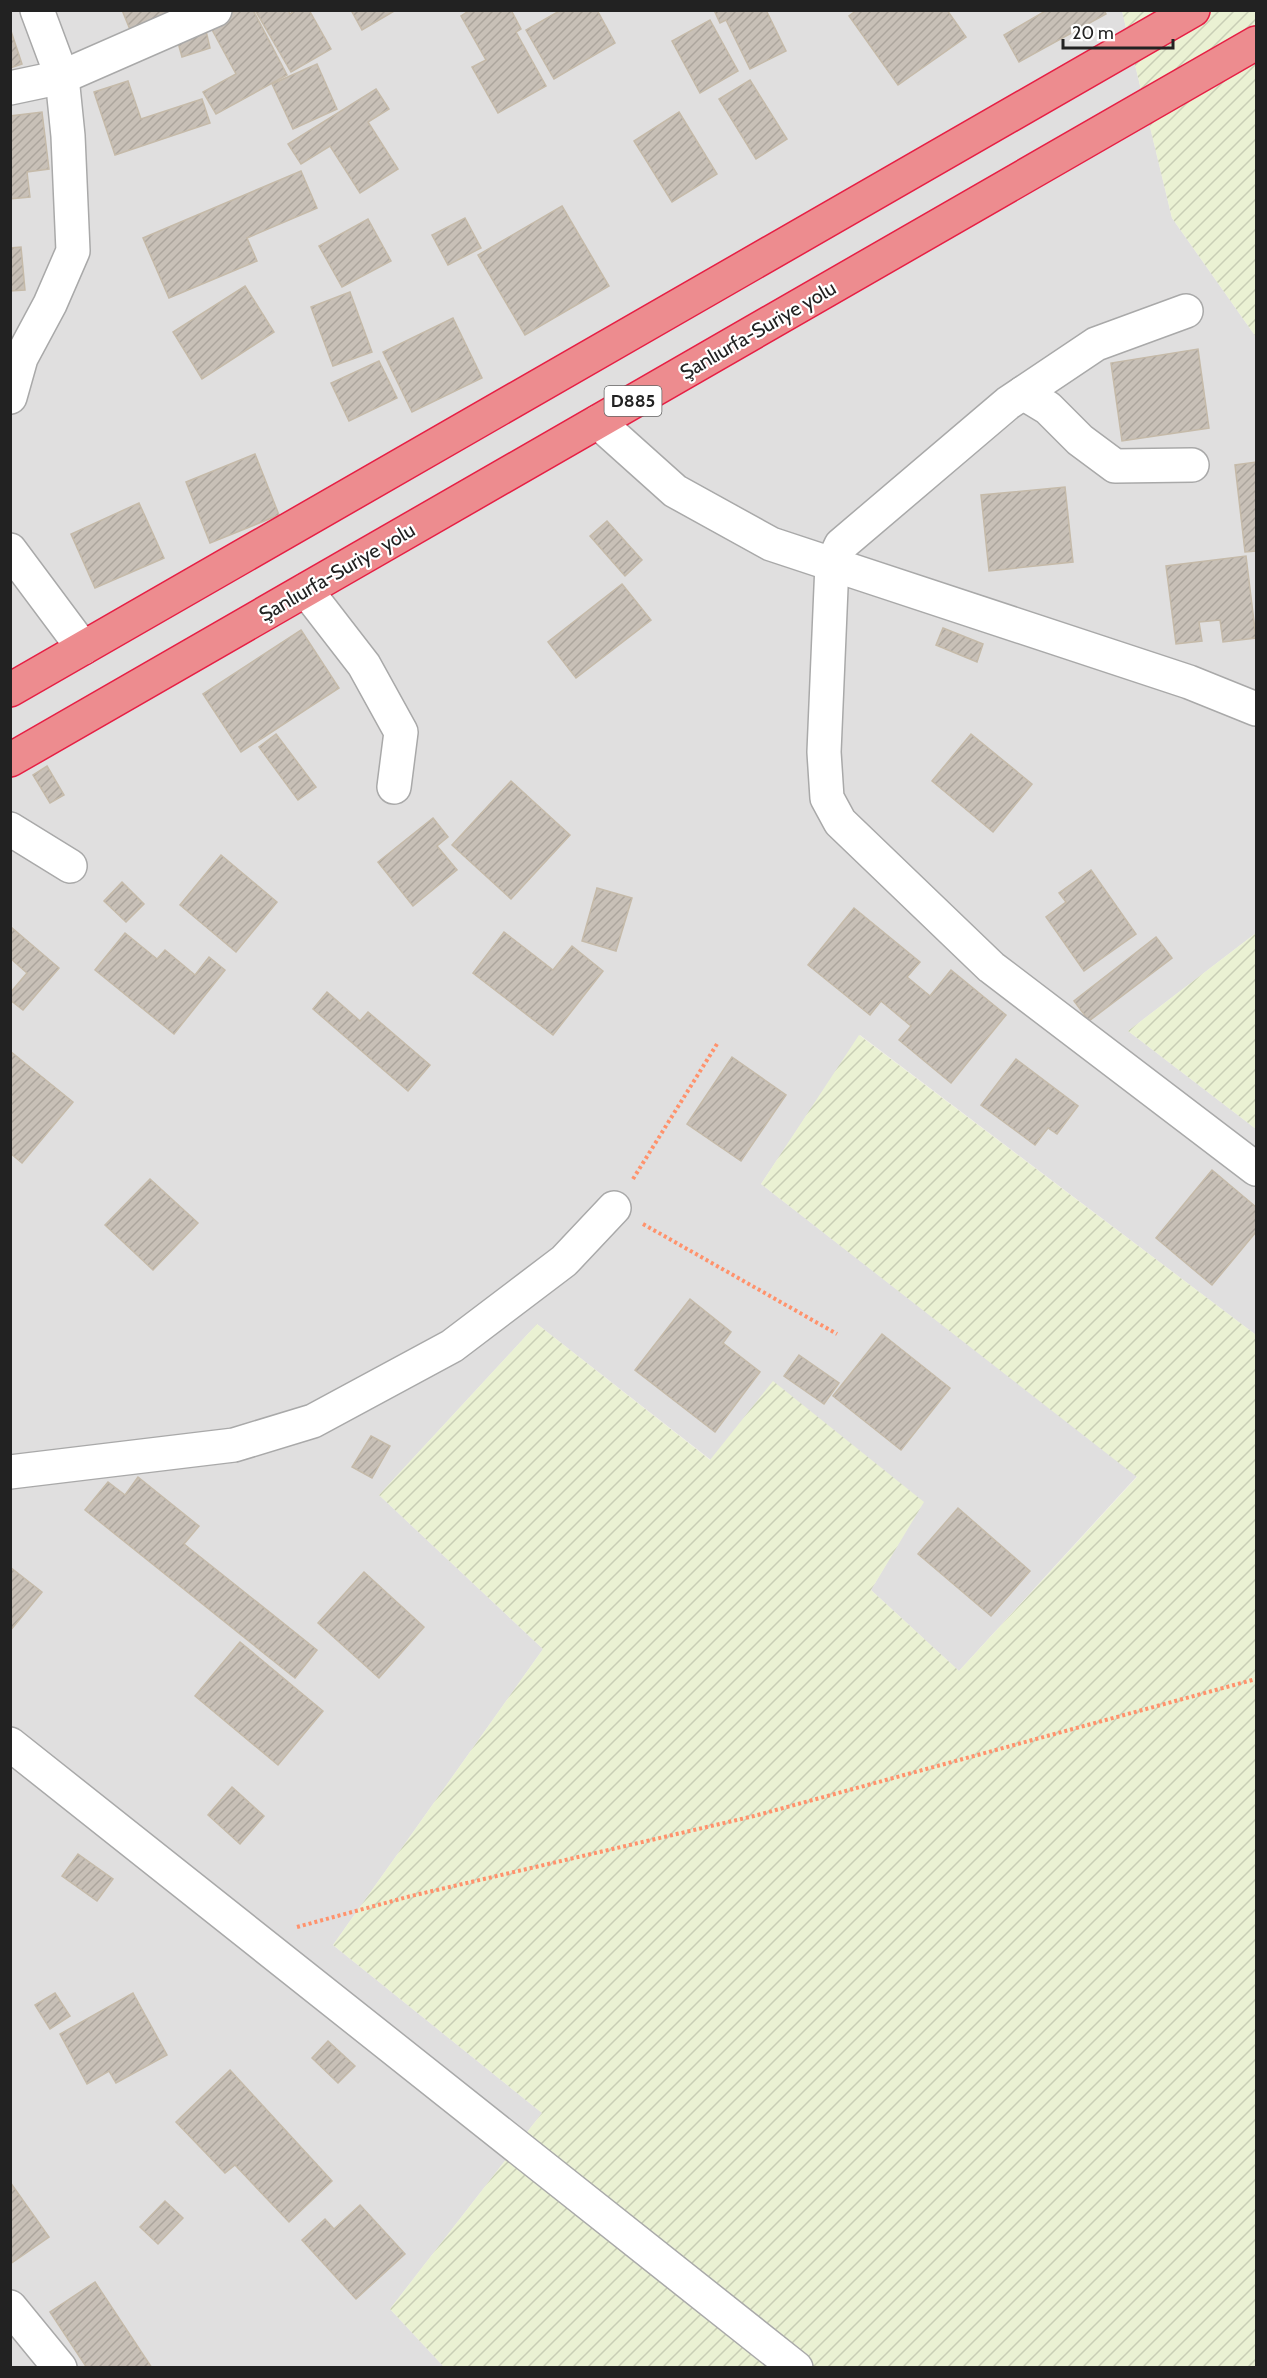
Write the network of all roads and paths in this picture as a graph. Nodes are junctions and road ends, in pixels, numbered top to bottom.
1 (36, 10) edge
2 (215, 10) edge
3 (1193, 10) edge
4 (1257, 43) edge
5 (62, 77) junction
6 (10, 88) edge
7 (1186, 310) dead end
8 (1023, 393) junction
9 (10, 397) edge
10 (598, 422) junction
11 (1192, 465) dead end
12 (10, 550) edge
13 (832, 564) junction
14 (306, 590) junction
15 (83, 648) junction
16 (10, 690) edge
17 (1257, 709) edge
18 (10, 760) edge
19 (394, 787) dead end
20 (10, 829) edge
21 (70, 866) dead end
22 (717, 1044) dead end
23 (1257, 1169) edge
24 (615, 1208) junction
25 (837, 1334) dead end
26 (10, 1472) edge
27 (1257, 1679) edge
28 (10, 1744) edge
29 (266, 1947) junction
30 (10, 2307) edge
31 (60, 2367) edge
32 (796, 2367) edge

1 - 5 street
2 - 5 street
3 - 15 highway
4 - 10 highway, Şanlıurfa-Suriye yolu / D885
5 - 6 street
5 - 9 street
7 - 8 street
8 - 11 street
8 - 13 street
10 - 13 street
10 - 14 highway, Şanlıurfa-Suriye yolu / D885
12 - 15 street
13 - 17 street
13 - 23 street
14 - 18 highway, Şanlıurfa-Suriye yolu / D885
14 - 19 street
15 - 16 highway
20 - 21 street
22 - 24 path
24 - 25 path
24 - 26 street
27 - 29 path
28 - 29 street
29 - 32 street
30 - 31 street

